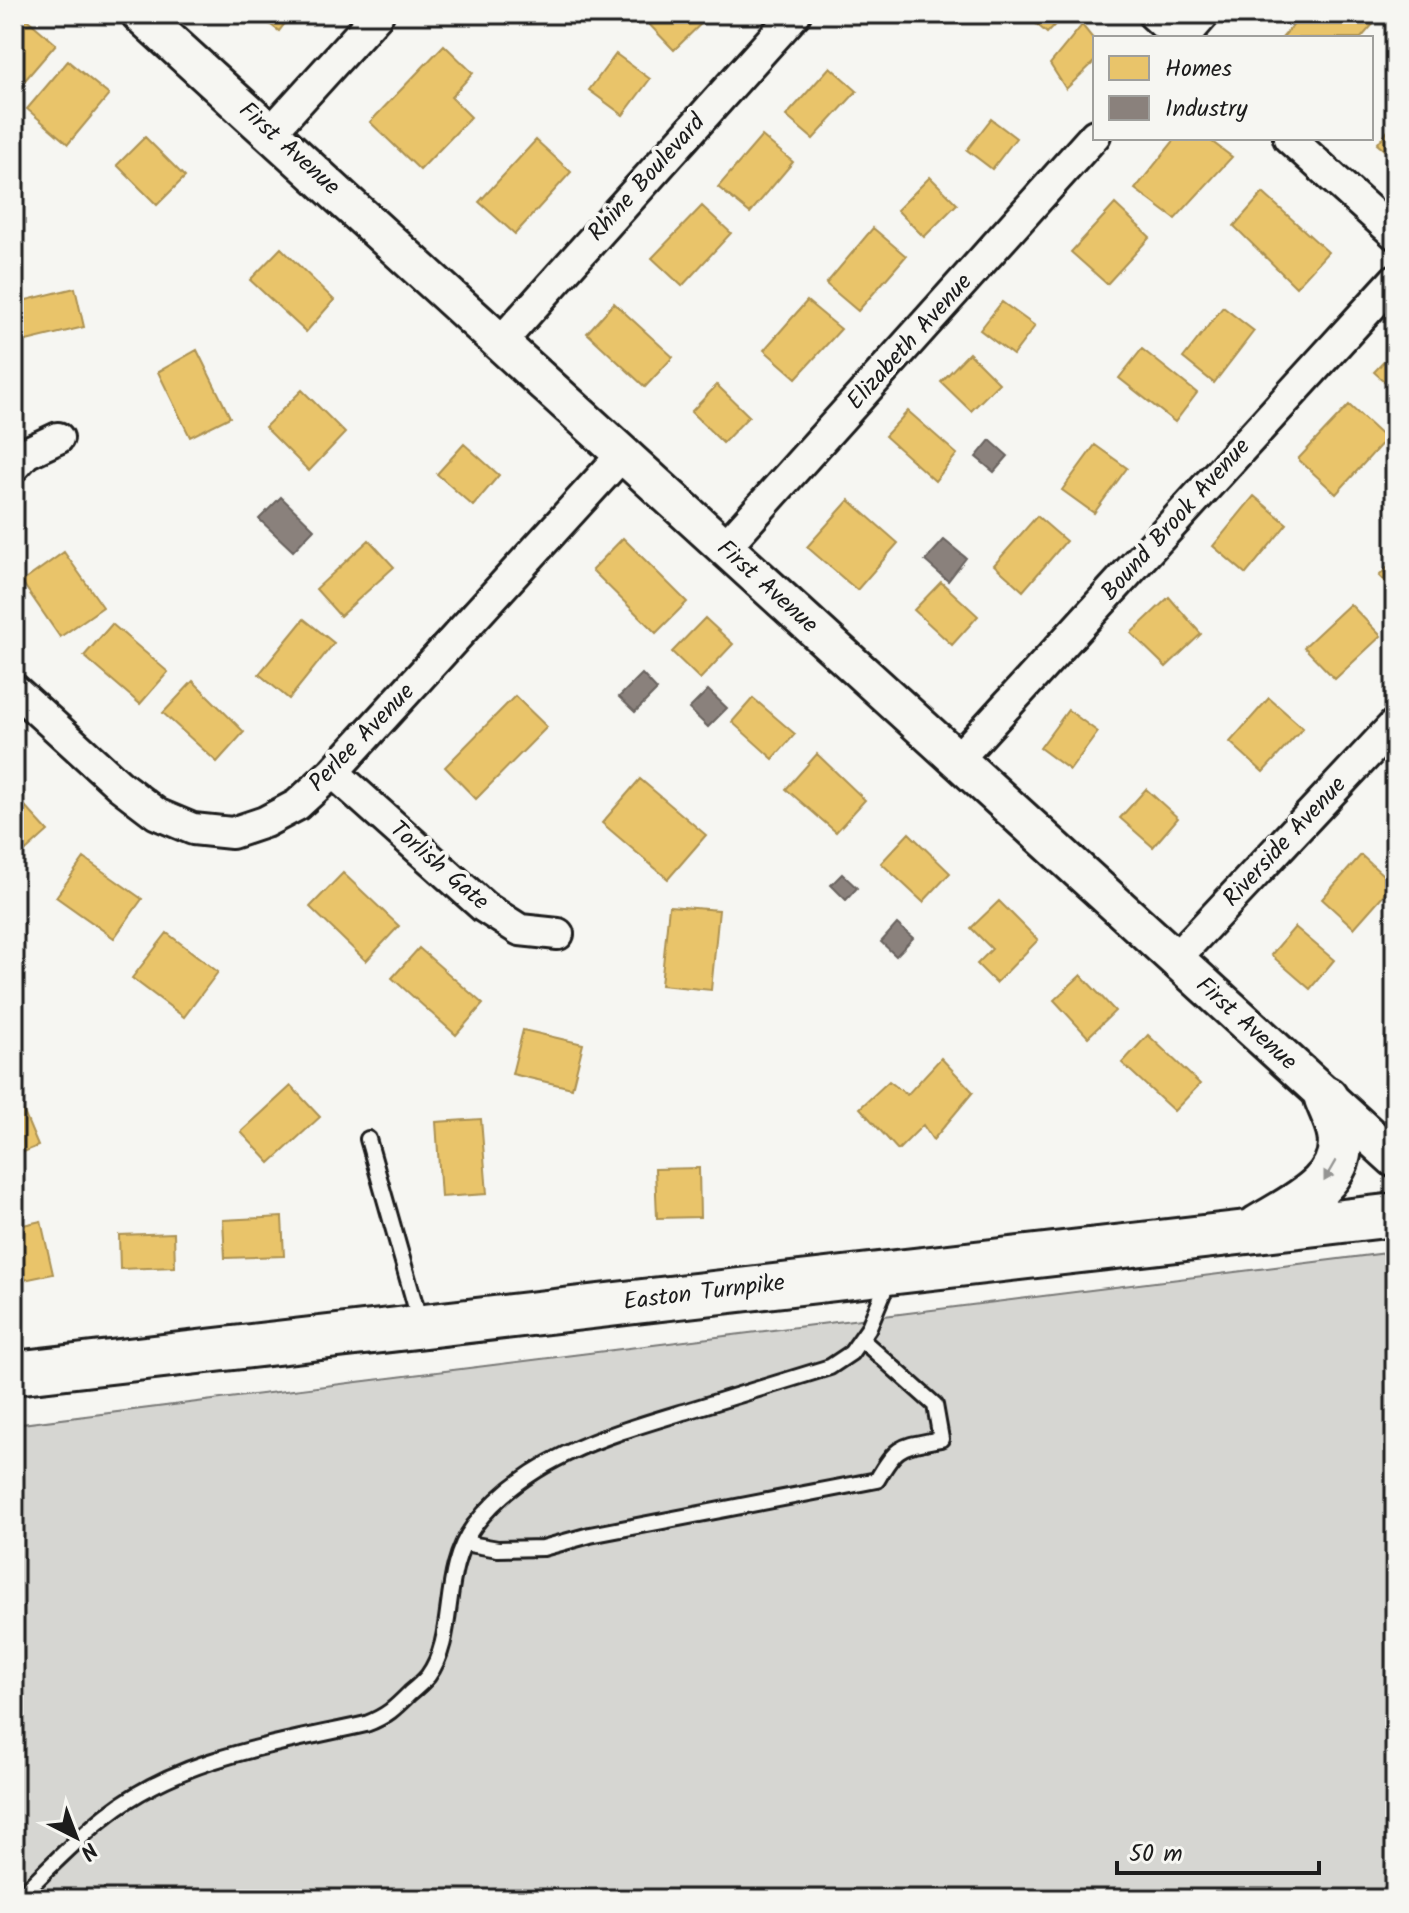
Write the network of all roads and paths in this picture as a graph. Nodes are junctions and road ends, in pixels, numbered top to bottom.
1 (140, 14) edge
2 (378, 14) edge
3 (795, 14) edge
4 (1153, 14) edge
5 (1204, 14) edge
6 (1179, 36) edge
7 (1183, 36) edge
8 (271, 132) junction
9 (1093, 137) edge
10 (1291, 140) edge
11 (1395, 234) edge
12 (1395, 280) edge
13 (500, 343) junction
14 (58, 438) dead end
15 (622, 455) junction
16 (14, 466) edge
17 (724, 548) junction
18 (14, 689) edge
19 (1395, 724) edge
20 (957, 760) junction
21 (333, 772) junction
22 (558, 934) dead end
23 (1175, 959) junction
24 (1326, 1098) junction
25 (368, 1139) dead end
26 (1395, 1159) edge
27 (1395, 1215) edge
28 (1251, 1231) junction
29 (892, 1272) junction
30 (421, 1326) junction
31 (861, 1339) junction
32 (14, 1373) edge
33 (464, 1543) junction
34 (17, 1899) edge

1 - 8 street, First Avenue
2 - 8 street
3 - 13 street, Rhine Boulevard
4 - 6 street
5 - 7 street
8 - 13 street, First Avenue
9 - 17 street, Elizabeth Avenue
10 - 11 street
12 - 20 street, Bound Brook Avenue
13 - 15 street, First Avenue
14 - 16 street
15 - 17 street, First Avenue
15 - 21 street, Perlee Avenue
17 - 20 street, First Avenue
18 - 21 street, Perlee Avenue
19 - 23 street, Riverside Avenue
20 - 23 street, First Avenue
21 - 22 street, Torlish Gate
23 - 24 street, First Avenue
24 - 26 street, First Avenue
24 -> 28 main road
25 - 30 lane
27 - 28 main road, Easton Turnpike
28 - 29 main road, Easton Turnpike
29 - 30 main road, Easton Turnpike
29 - 31 lane
30 - 32 main road, Easton Turnpike
31 - 33 lane
31 - 33 lane
33 - 34 lane

